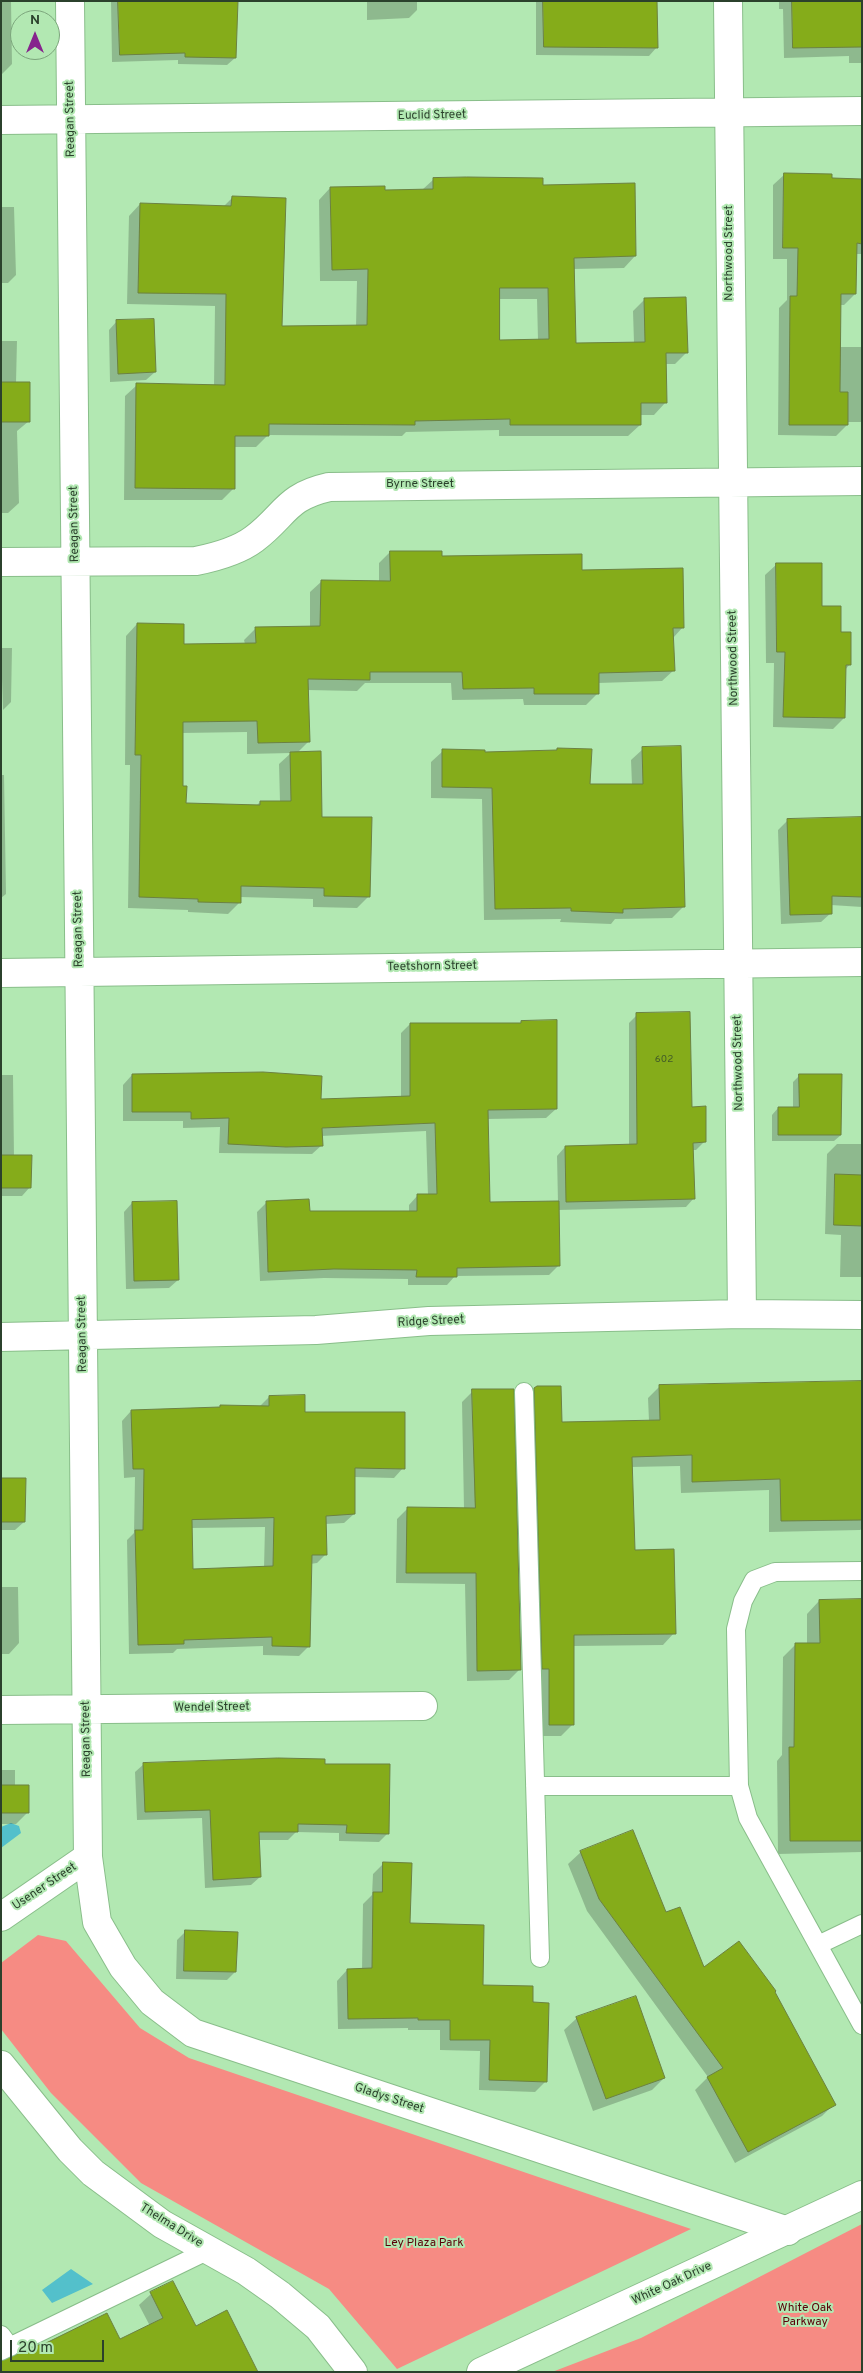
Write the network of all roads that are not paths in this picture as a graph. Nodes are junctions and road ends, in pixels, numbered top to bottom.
1 (70, 1) edge
2 (728, 1) edge
3 (862, 111) edge
4 (730, 114) junction
5 (1, 120) edge
6 (71, 120) junction
7 (862, 482) edge
8 (732, 483) junction
9 (1, 562) edge
10 (75, 562) junction
11 (862, 962) edge
12 (738, 963) junction
13 (80, 972) junction
14 (1, 973) edge
15 (742, 1314) junction
16 (862, 1315) edge
17 (83, 1337) junction
18 (1, 1338) edge
19 (524, 1392) dead end
20 (862, 1571) edge
21 (423, 1706) dead end
22 (87, 1709) junction
23 (1, 1710) edge
24 (535, 1786) junction
25 (739, 1786) junction
26 (88, 1857) junction
27 (1, 1917) edge
28 (862, 1924) edge
29 (818, 1945) junction
30 (540, 1958) dead end
31 (862, 2025) edge
32 (1, 2065) edge
33 (862, 2195) edge
34 (788, 2231) junction
35 (209, 2250) junction
36 (4, 2344) edge
37 (353, 2372) edge
38 (481, 2372) edge

1 - 6 street, Reagan Street
2 - 4 street, Northwood Street
3 - 4 street, Euclid Street
4 - 6 street, Euclid Street
4 - 8 street, Northwood Street
5 - 6 street, Euclid Street
6 - 10 street, Reagan Street
7 - 8 street, Byrne Street
8 - 10 street, Byrne Street
8 - 12 street, Northwood Street
9 - 10 street, Byrne Street
10 - 13 street, Reagan Street
11 - 12 street, Teetshorn Street
12 - 13 street, Teetshorn Street
12 - 15 street, Northwood Street
13 - 14 street, Teetshorn Street
13 - 17 street, Reagan Street
15 - 16 street, Ridge Street
15 - 17 street, Ridge Street
17 - 18 street, Ridge Street
17 - 22 street, Reagan Street
19 - 24 lane
20 - 25 lane
21 - 22 street, Wendel Street
22 - 23 street, Wendel Street
22 - 26 street, Reagan Street
24 - 25 lane
24 - 30 lane
25 - 29 lane
26 - 27 street, Usener Street
26 - 34 street, Gladys Street
28 - 29 lane
29 - 31 lane
32 - 35 street, Thelma Drive
33 - 34 street, White Oak Drive
34 - 38 street, White Oak Drive
35 - 36 lane
35 - 37 street, Thelma Drive

